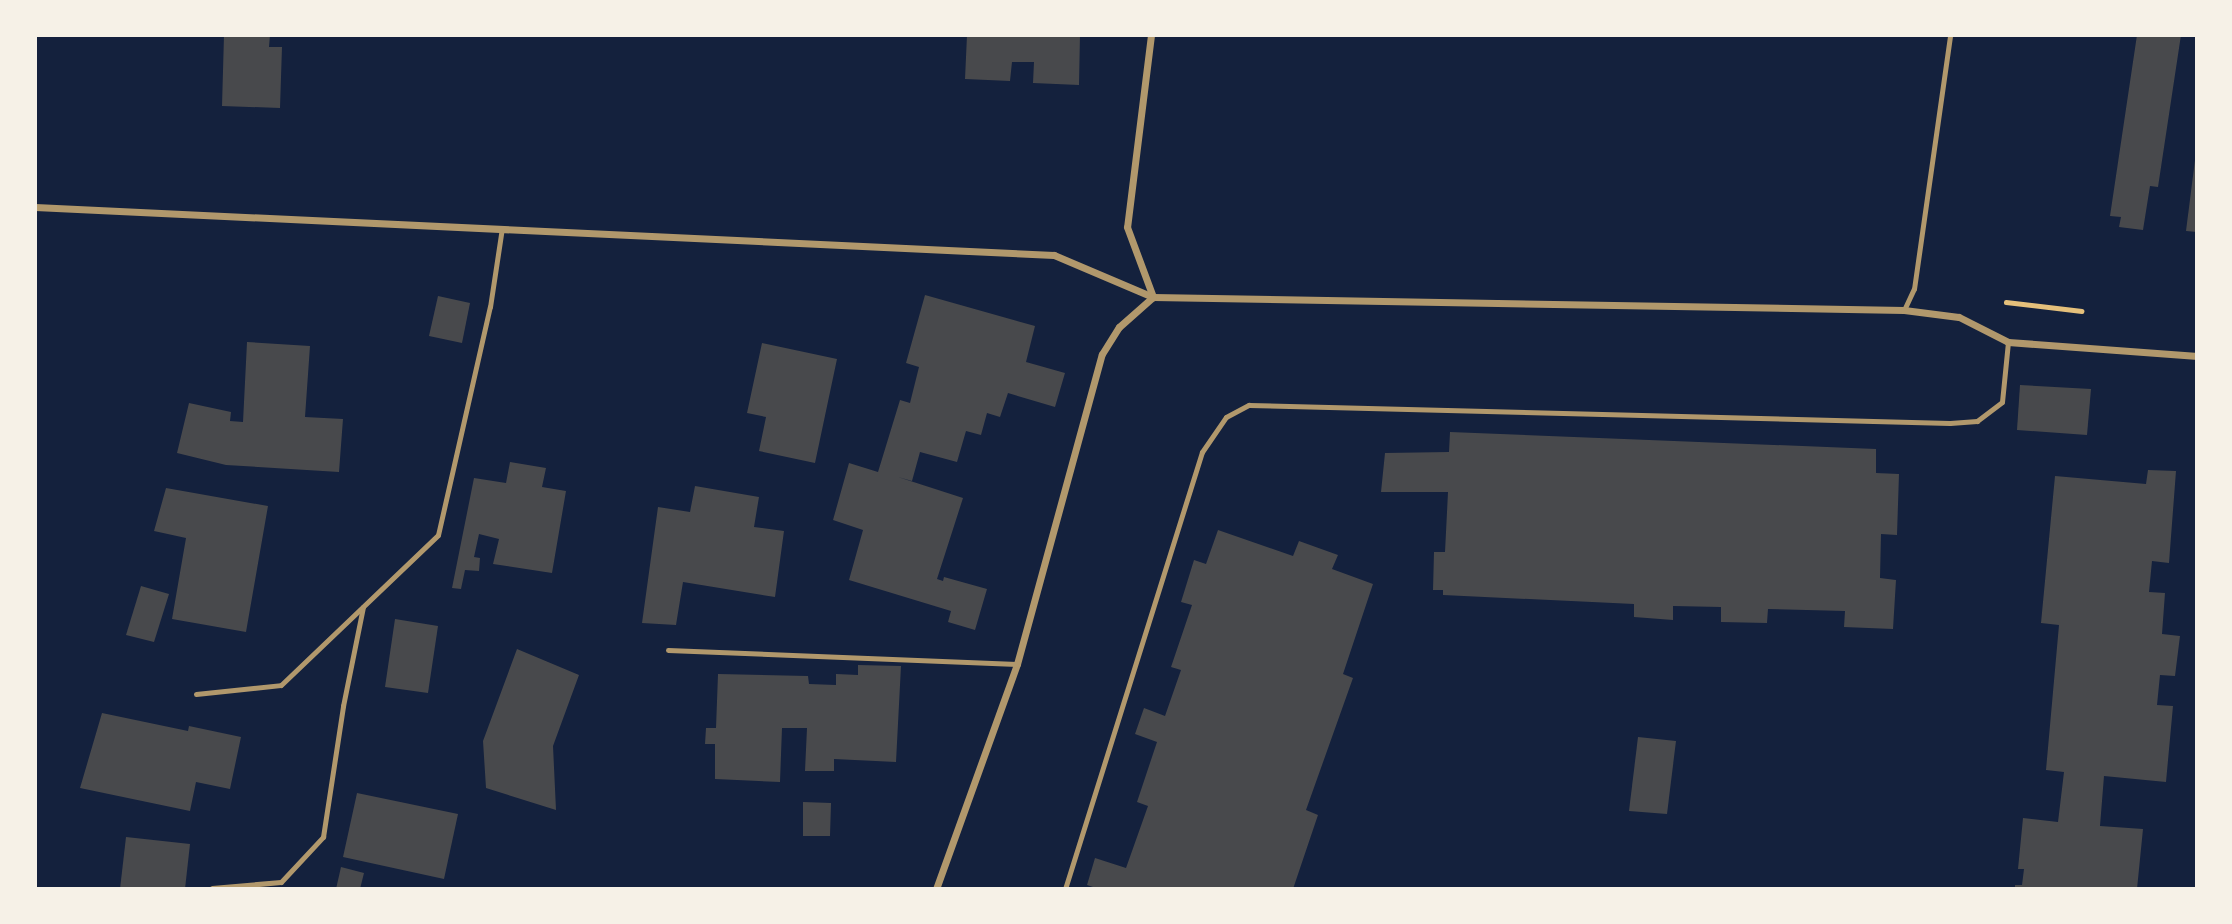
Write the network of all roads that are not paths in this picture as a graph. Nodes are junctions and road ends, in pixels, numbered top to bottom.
1 (1152, 35) edge
2 (1950, 35) edge
3 (35, 207) edge
4 (502, 228) junction
5 (1153, 298) junction
6 (1904, 310) junction
7 (2008, 342) junction
8 (2197, 355) edge
9 (363, 607) junction
10 (668, 650) dead end
11 (1017, 664) junction
12 (196, 694) dead end
13 (212, 888) edge
14 (936, 889) edge
15 (1065, 889) edge

1 - 5 street
2 - 6 lane
3 - 4 street
4 - 5 street
4 - 9 lane
5 - 6 street
5 - 11 street
6 - 7 street
7 - 8 street
7 - 15 lane
9 - 12 lane
9 - 13 lane
10 - 11 lane
11 - 14 street

